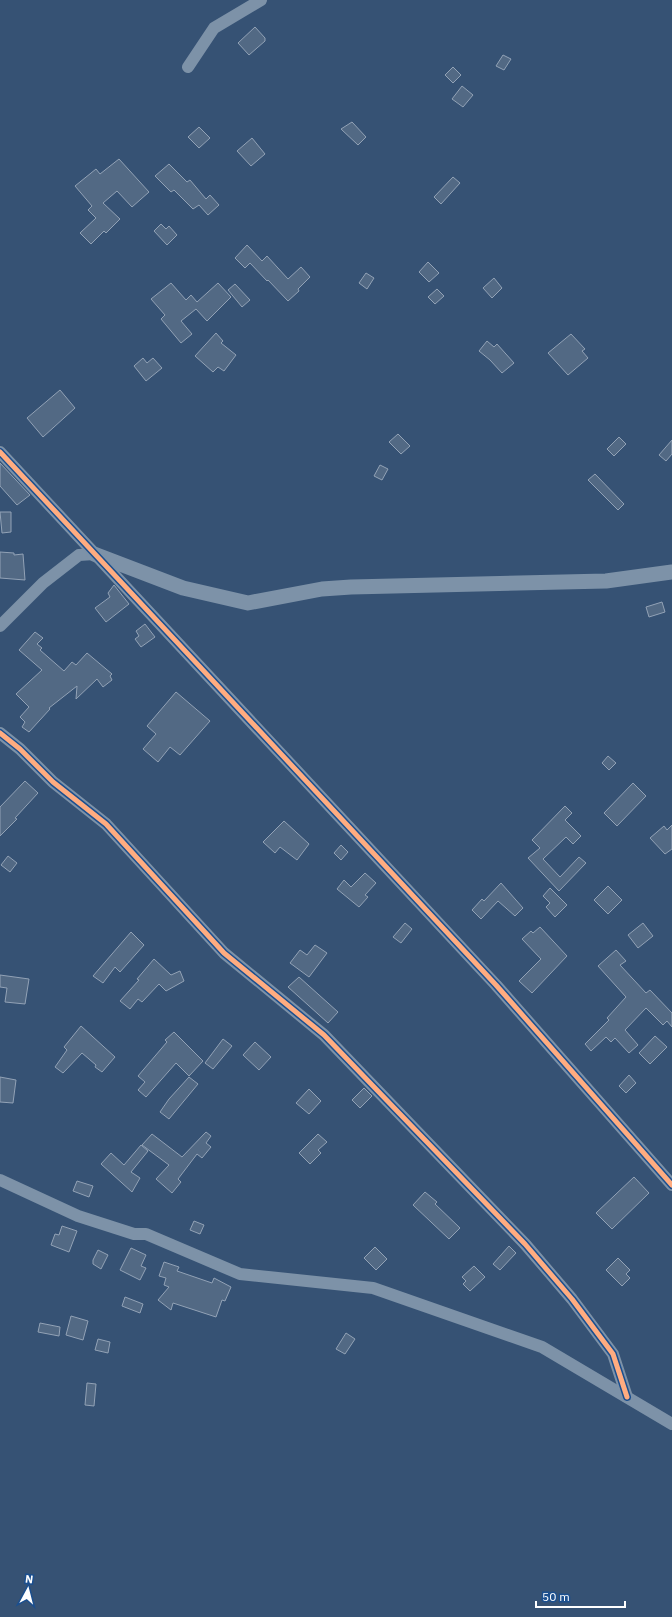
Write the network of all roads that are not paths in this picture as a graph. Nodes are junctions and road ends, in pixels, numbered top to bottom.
1 (261, 0) edge
2 (188, 67) dead end
3 (0, 452) edge
4 (94, 554) junction
5 (672, 572) edge
6 (0, 626) edge
7 (0, 733) edge
8 (0, 1180) edge
9 (672, 1185) edge
10 (628, 1397) junction
11 (672, 1424) edge

1 - 2 street
3 - 4 street
4 - 5 street
4 - 6 street
4 - 9 street
7 - 10 street
8 - 10 street
10 - 11 street

